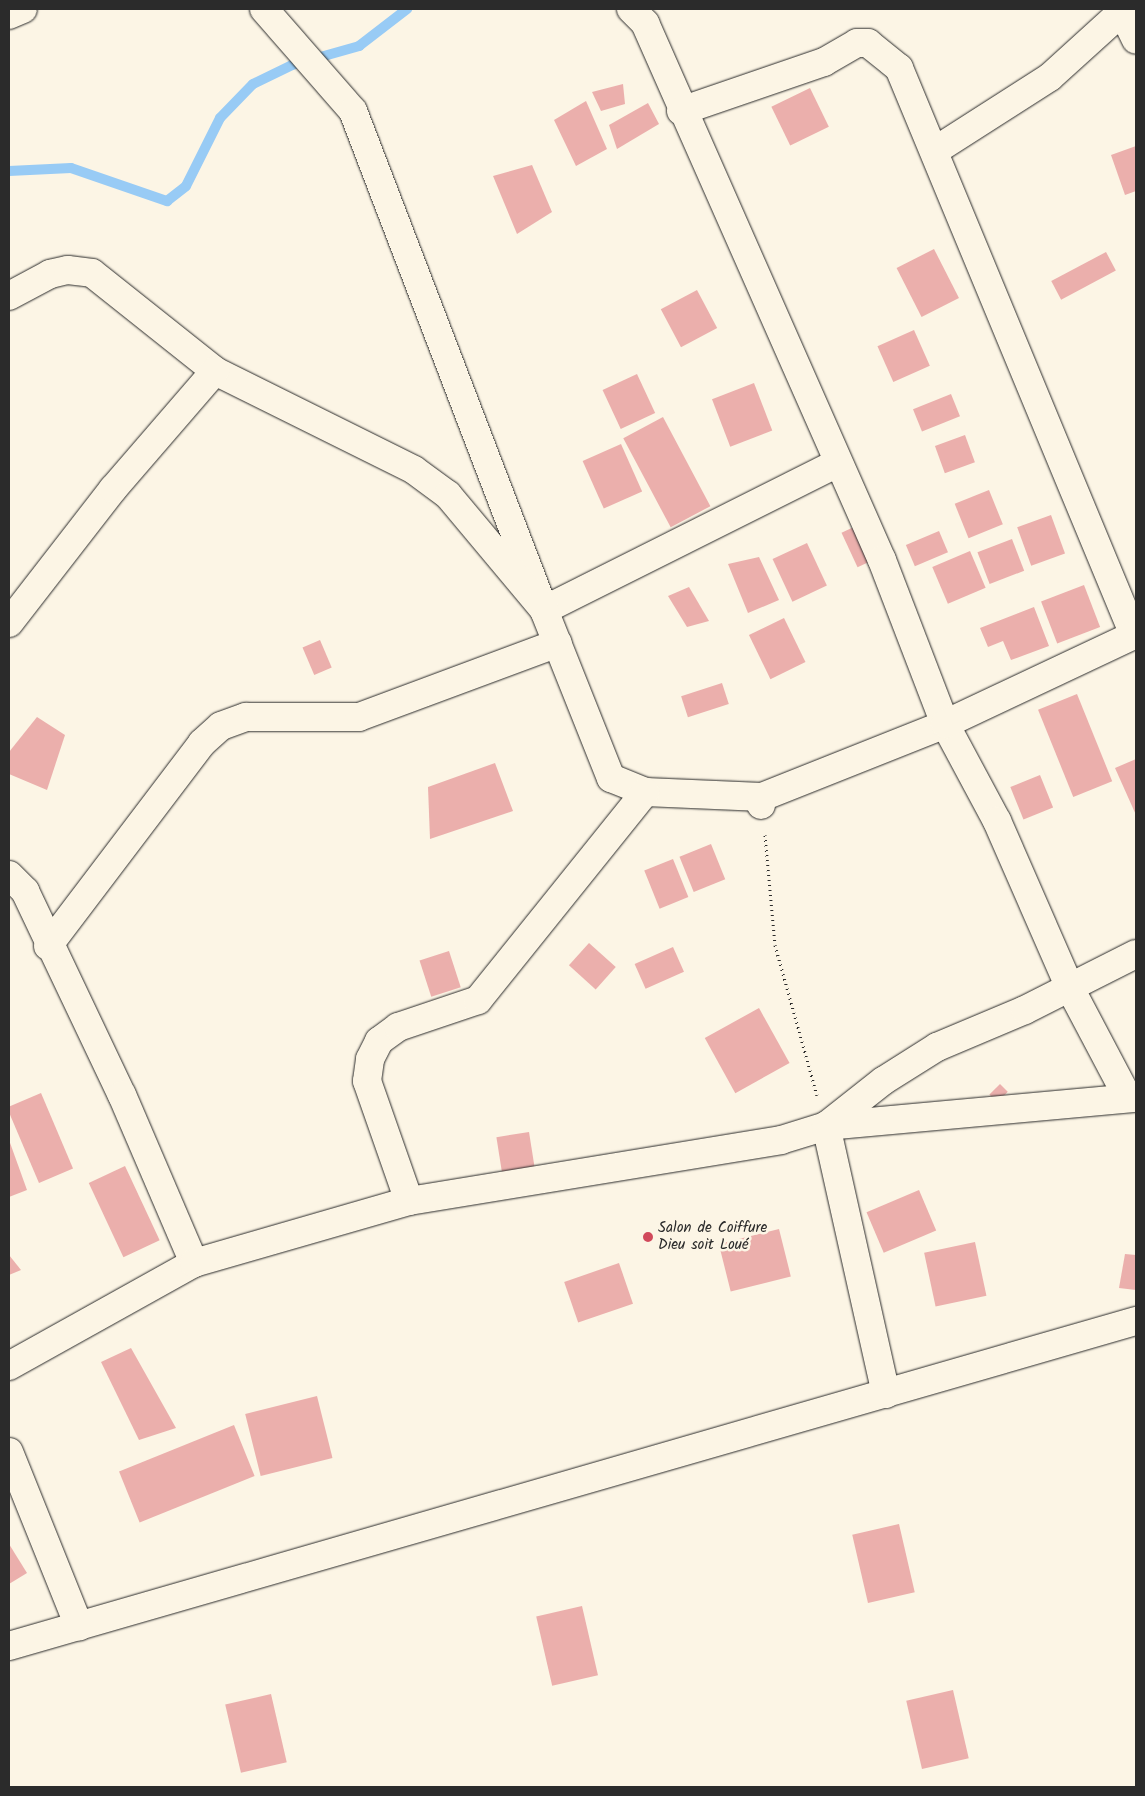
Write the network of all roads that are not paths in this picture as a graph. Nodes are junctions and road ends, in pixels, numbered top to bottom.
1 (23, 9) edge
2 (264, 9) edge
3 (631, 9) edge
4 (1123, 10) edge
5 (9, 15) edge
6 (1136, 40) edge
7 (681, 111) junction
8 (936, 150) junction
9 (9, 296) edge
10 (215, 370) junction
11 (837, 463) junction
12 (544, 610) junction
13 (9, 622) edge
14 (1135, 635) edge
15 (558, 643) junction
16 (945, 724) junction
17 (645, 792) junction
18 (9, 875) edge
19 (48, 946) junction
20 (1136, 954) edge
21 (1070, 988) junction
22 (1131, 1097) edge
23 (826, 1126) junction
24 (410, 1201) junction
25 (194, 1263) junction
26 (1136, 1321) edge
27 (9, 1366) edge
28 (886, 1394) junction
29 (9, 1452) edge
30 (79, 1626) junction
31 (9, 1646) edge

1 - 5 street
2 - 12 street
3 - 7 street
4 - 6 street
4 - 8 street
7 - 8 street
7 - 11 street
8 - 14 street
9 - 10 street
10 - 12 street
10 - 13 street
11 - 12 street
11 - 16 street
12 - 15 street
14 - 16 street
15 - 17 street
15 - 19 street
16 - 17 street
16 - 21 street
17 - 24 street
18 - 19 street
19 - 25 street
20 - 21 street
21 - 22 street
21 - 23 street
22 - 23 street
23 - 24 street
23 - 28 street
24 - 25 street
25 - 27 street
26 - 28 street
28 - 30 street
29 - 30 street
30 - 31 street

